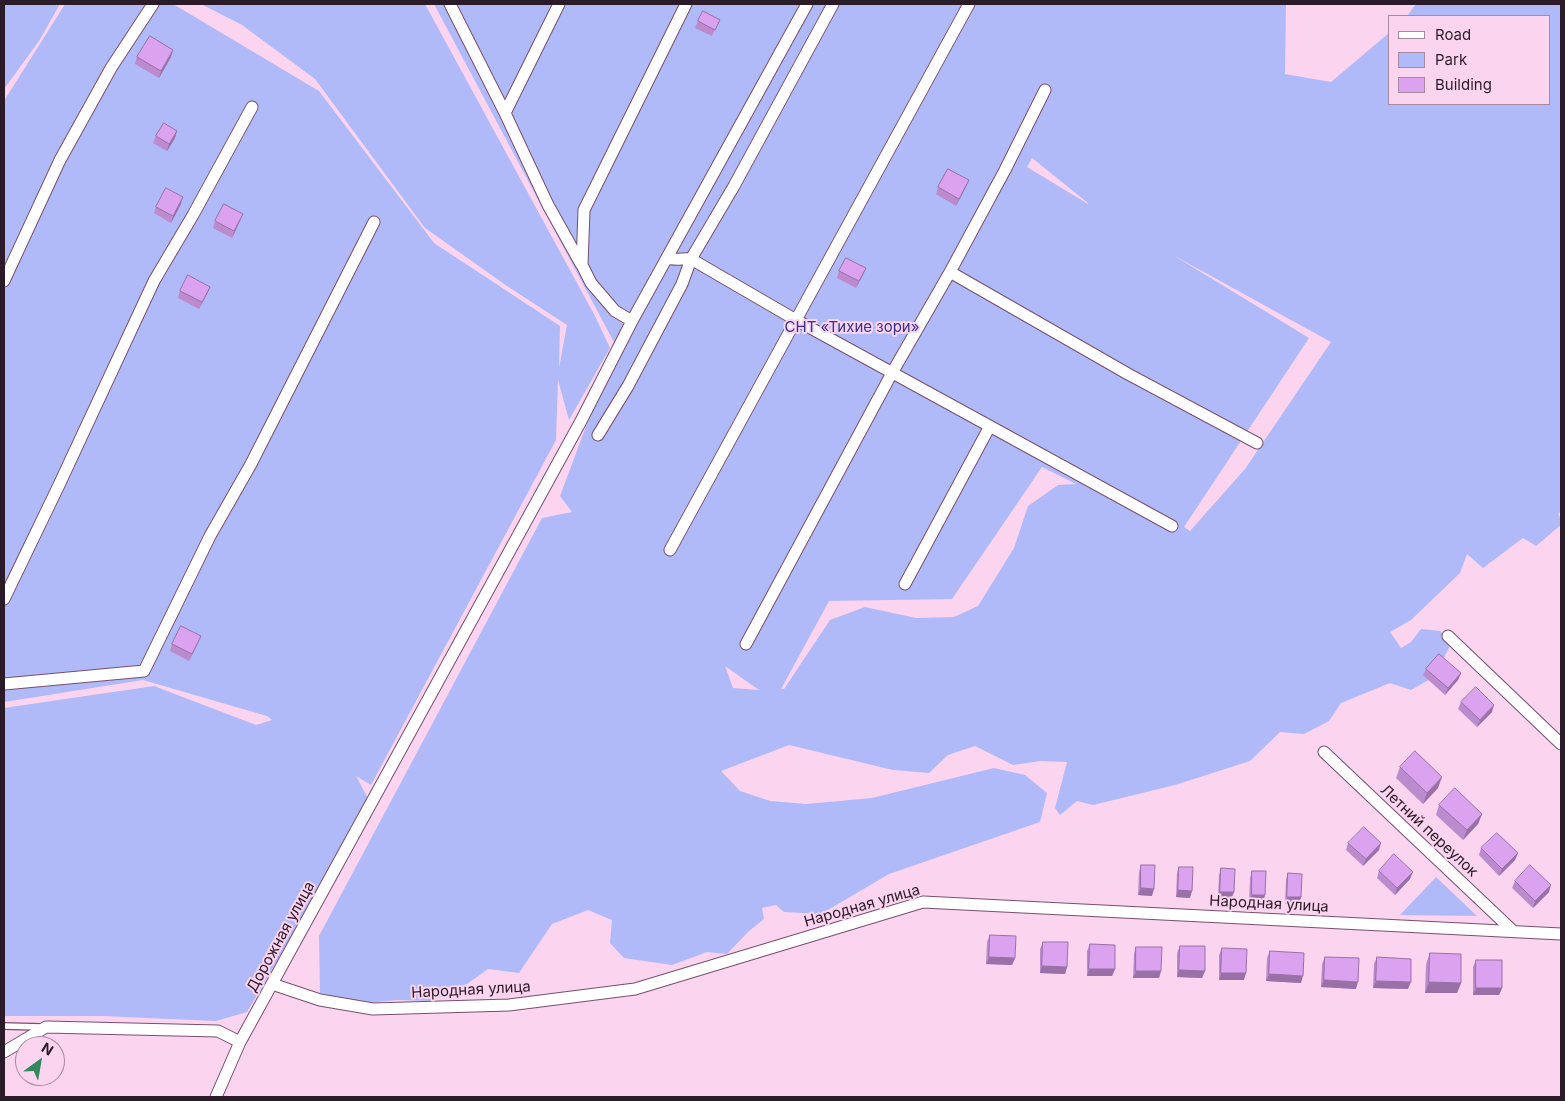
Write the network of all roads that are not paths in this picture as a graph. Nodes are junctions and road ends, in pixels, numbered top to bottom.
1 (153, 4) edge
2 (450, 4) edge
3 (559, 4) edge
4 (686, 4) edge
5 (807, 4) edge
6 (833, 4) edge
7 (969, 4) edge
8 (1045, 90) dead end
9 (252, 107) dead end
10 (505, 113) junction
11 (374, 222) dead end
12 (668, 258) junction
13 (691, 259) junction
14 (582, 265) junction
15 (950, 272) junction
16 (4, 281) edge
17 (796, 320) junction
18 (632, 321) junction
19 (892, 373) junction
20 (990, 426) junction
21 (598, 435) dead end
22 (1257, 443) dead end
23 (1172, 526) dead end
24 (670, 550) dead end
25 (905, 584) dead end
26 (4, 598) edge
27 (1448, 636) dead end
28 (746, 644) dead end
29 (4, 684) edge
30 (1561, 744) edge
31 (1324, 752) dead end
32 (1513, 931) junction
33 (1561, 934) edge
34 (272, 984) junction
35 (4, 1026) edge
36 (46, 1027) junction
37 (240, 1042) junction
38 (4, 1052) edge
39 (216, 1097) edge

1 - 16 street
2 - 10 street
3 - 10 street
4 - 14 street
5 - 12 street, Дорожная улица
6 - 13 street
7 - 17 street
8 - 15 street
9 - 26 street
10 - 14 street
11 - 29 street
12 - 13 street
12 - 18 street, Дорожная улица
13 - 17 street
13 - 21 street
14 - 18 street
15 - 19 street
15 - 22 street
17 - 19 street
17 - 24 street
18 - 34 street, Дорожная улица
19 - 20 street
19 - 28 street
20 - 23 street
20 - 25 street
27 - 30 street
31 - 32 street, Летний переулок
32 - 33 street, Народная улица
32 - 34 street, Народная улица
34 - 37 street, Дорожная улица
35 - 36 lane
36 - 37 street
36 - 38 street
37 - 39 street, Дорожная улица

